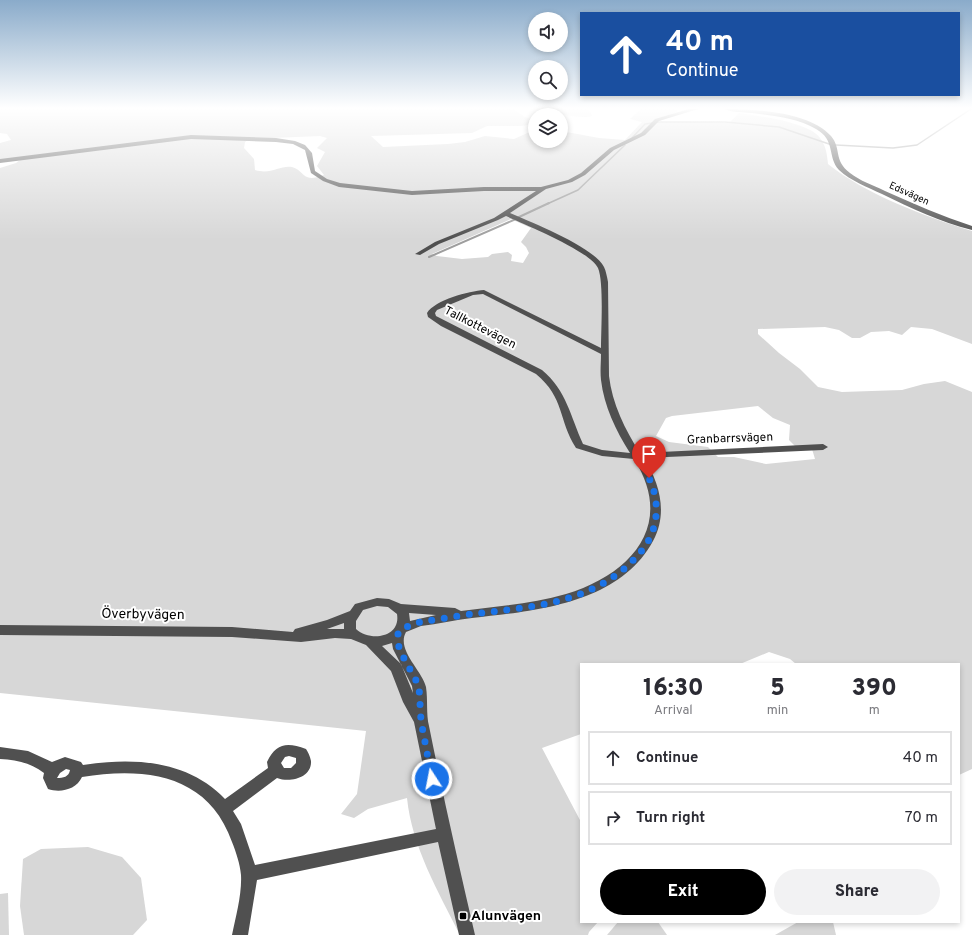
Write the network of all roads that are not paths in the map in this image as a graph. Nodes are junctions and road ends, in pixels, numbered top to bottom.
1 (67, 153) edge
2 (308, 153) edge
3 (608, 153) edge
4 (835, 153) edge
5 (0, 161) edge
6 (542, 189) junction
7 (505, 213) junction
8 (972, 228) edge
9 (418, 254) dead end
10 (603, 351) junction
11 (823, 447) dead end
12 (638, 455) junction
13 (399, 608) junction
14 (474, 614) junction
15 (352, 615) junction
16 (0, 630) edge
17 (400, 631) junction
18 (353, 634) junction
19 (286, 635) junction
20 (371, 642) junction
21 (421, 721) junction
22 (0, 753) edge
23 (276, 771) dead end
24 (225, 808) junction
25 (444, 834) junction
26 (249, 874) junction
27 (240, 935) edge
28 (467, 935) edge

1 - 5 street
2 - 6 street
3 - 6 street
4 - 8 street, Edsvägen
6 - 7 street
7 - 9 street
7 - 10 street
10 - 12 street
10 - 12 street, Tallkottevägen
11 - 12 street, Granbarrsvägen
12 - 14 street
13 - 14 street
13 - 15 street
13 - 17 street
14 - 17 street
15 - 18 street
15 - 19 street, Överbyvägen
16 - 19 street, Överbyvägen
17 - 20 street
17 - 21 street
18 - 19 street, Överbyvägen
18 - 20 street
20 - 21 street
21 - 25 street
22 - 24 street
23 - 24 street
24 - 26 street
25 - 26 street
25 - 28 street
26 - 27 street

